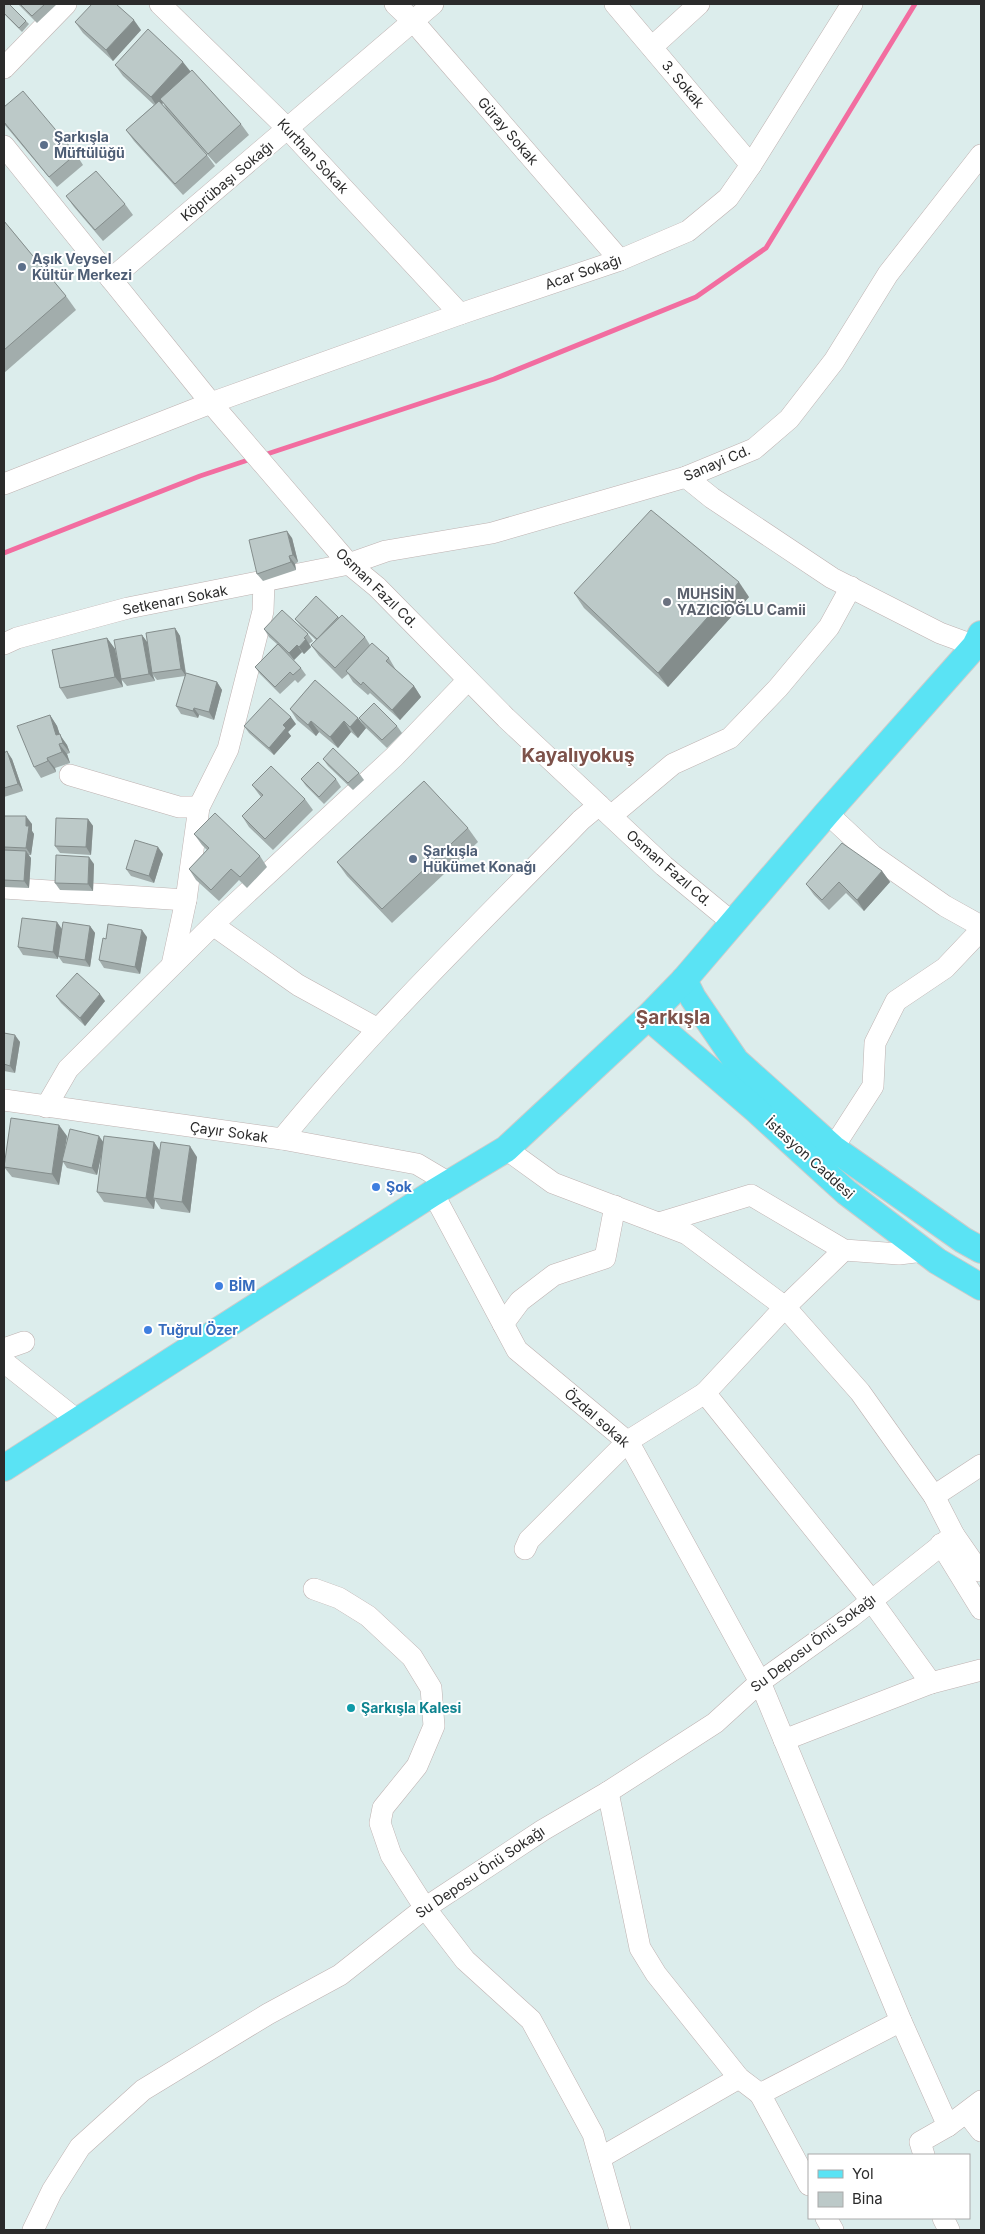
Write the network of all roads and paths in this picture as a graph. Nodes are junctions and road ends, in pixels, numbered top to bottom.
1 (66, 4) edge
2 (160, 4) edge
3 (395, 4) edge
4 (433, 4) edge
5 (615, 4) edge
6 (699, 4) edge
7 (852, 4) edge
8 (413, 21) junction
9 (652, 47) junction
10 (4, 68) edge
11 (288, 129) junction
12 (4, 146) edge
13 (981, 155) edge
14 (751, 165) junction
15 (620, 260) junction
16 (110, 279) junction
17 (460, 314) junction
18 (215, 408) junction
19 (686, 477) junction
20 (4, 484) edge
21 (349, 564) junction
22 (264, 582) junction
23 (851, 588) junction
24 (979, 643) edge
25 (4, 644) edge
26 (468, 680) junction
27 (70, 775) dead end
28 (199, 807) junction
29 (605, 811) junction
30 (827, 814) junction
31 (4, 888) edge
32 (186, 900) junction
33 (733, 923) junction
34 (214, 925) junction
35 (981, 928) edge
36 (172, 965) junction
37 (684, 980) junction
38 (648, 1017) junction
39 (378, 1029) junction
40 (4, 1100) edge
41 (46, 1107) junction
42 (282, 1139) junction
43 (833, 1148) junction
44 (506, 1149) junction
45 (441, 1188) junction
46 (614, 1206) junction
47 (659, 1223) junction
48 (844, 1250) junction
49 (981, 1250) edge
50 (923, 1251) junction
51 (981, 1287) edge
52 (785, 1307) junction
53 (503, 1324) junction
54 (4, 1362) edge
55 (705, 1392) junction
56 (77, 1420) junction
57 (628, 1441) junction
58 (981, 1465) edge
59 (4, 1468) edge
60 (4, 1482) edge
61 (934, 1496) junction
62 (947, 1540) junction
63 (525, 1549) dead end
64 (981, 1569) edge
65 (314, 1589) dead end
66 (871, 1600) junction
67 (981, 1609) edge
68 (981, 1670) edge
69 (760, 1682) junction
70 (931, 1682) junction
71 (784, 1740) junction
72 (608, 1792) junction
73 (425, 1908) junction
74 (901, 2021) junction
75 (739, 2078) junction
76 (760, 2094) junction
77 (974, 2107) edge
78 (948, 2126) junction
79 (981, 2131) edge
80 (924, 2154) edge
81 (600, 2158) junction
82 (808, 2183) edge
83 (827, 2219) edge
84 (33, 2230) edge
85 (620, 2230) edge
86 (833, 2230) edge

1 - 10 street
2 - 11 street, Kurthan Sokak
3 - 8 street, Güray Sokak
4 - 8 street, Köprübaşı Sokağı
5 - 9 street, 3. Sokak
6 - 9 street
7 - 14 street, Acar Sokağı
8 - 11 street, Köprübaşı Sokağı
8 - 15 street, Güray Sokak
9 - 14 street, 3. Sokak
11 - 16 street, Köprübaşı Sokağı
11 - 17 street, Kurthan Sokak
12 - 16 street, Osman Fazıl Cd.
13 - 19 street, Sanayi Cd.
14 - 15 street, Acar Sokağı
15 - 17 street, Acar Sokağı
16 - 18 street, Osman Fazıl Cd.
17 - 18 street, Acar Sokağı
18 - 20 street
18 - 21 street, Osman Fazıl Cd.
19 - 21 street, Sanayi Cd.
19 - 23 street
21 - 22 street, Setkenarı Sokak
21 - 26 street, Osman Fazıl Cd.
22 - 25 street, Setkenarı Sokak
22 - 28 street
23 - 24 street
23 - 29 street
24 - 30 main road
26 - 29 street, Osman Fazıl Cd.
26 - 34 street
27 - 28 street
28 - 32 street
29 - 33 street, Osman Fazıl Cd.
29 - 39 street
30 - 33 main road
30 - 35 street
31 - 32 street
32 - 36 street
33 - 37 main road
34 - 36 street
34 - 39 street
35 - 43 street
36 - 41 street
37 - 38 main road
37 - 43 main road, İstasyon Caddesi
38 - 44 main road
38 - 50 main road, İstasyon Caddesi
39 - 42 street
40 - 41 street, Çayır Sokak
41 - 42 street, Çayır Sokak
42 - 45 street, Çayır Sokak
43 - 49 main road, İstasyon Caddesi
44 - 45 main road
44 - 46 street
45 - 53 street, Özdal sokak
45 - 56 main road
46 - 47 street
46 - 53 street
47 - 48 street
47 - 52 street
48 - 50 street
48 - 52 street
50 - 51 main road, İstasyon Caddesi
52 - 55 street
52 - 61 street
53 - 57 street, Özdal sokak
54 - 56 street
55 - 57 street
55 - 66 street
56 - 59 main road
56 - 60 main road
57 - 63 street
57 - 69 street, Özdal sokak
58 - 61 street
61 - 62 street
62 - 64 street
62 - 66 street, Su Deposu Önü Sokağı
62 - 67 street
65 - 73 street
66 - 69 street, Su Deposu Önü Sokağı
66 - 70 street
68 - 70 street
69 - 71 street, Özdal sokak
69 - 72 street, Su Deposu Önü Sokağı
70 - 71 street
71 - 74 street, Özdal sokak
72 - 73 street, Su Deposu Önü Sokağı
72 - 75 street
73 - 81 street
73 - 84 street, Su Deposu Önü Sokağı
74 - 76 street
74 - 78 street, Özdal sokak
75 - 76 street
75 - 81 street
76 - 82 street
77 - 78 street
77 - 79 street
78 - 80 street
81 - 85 street
83 - 86 street

